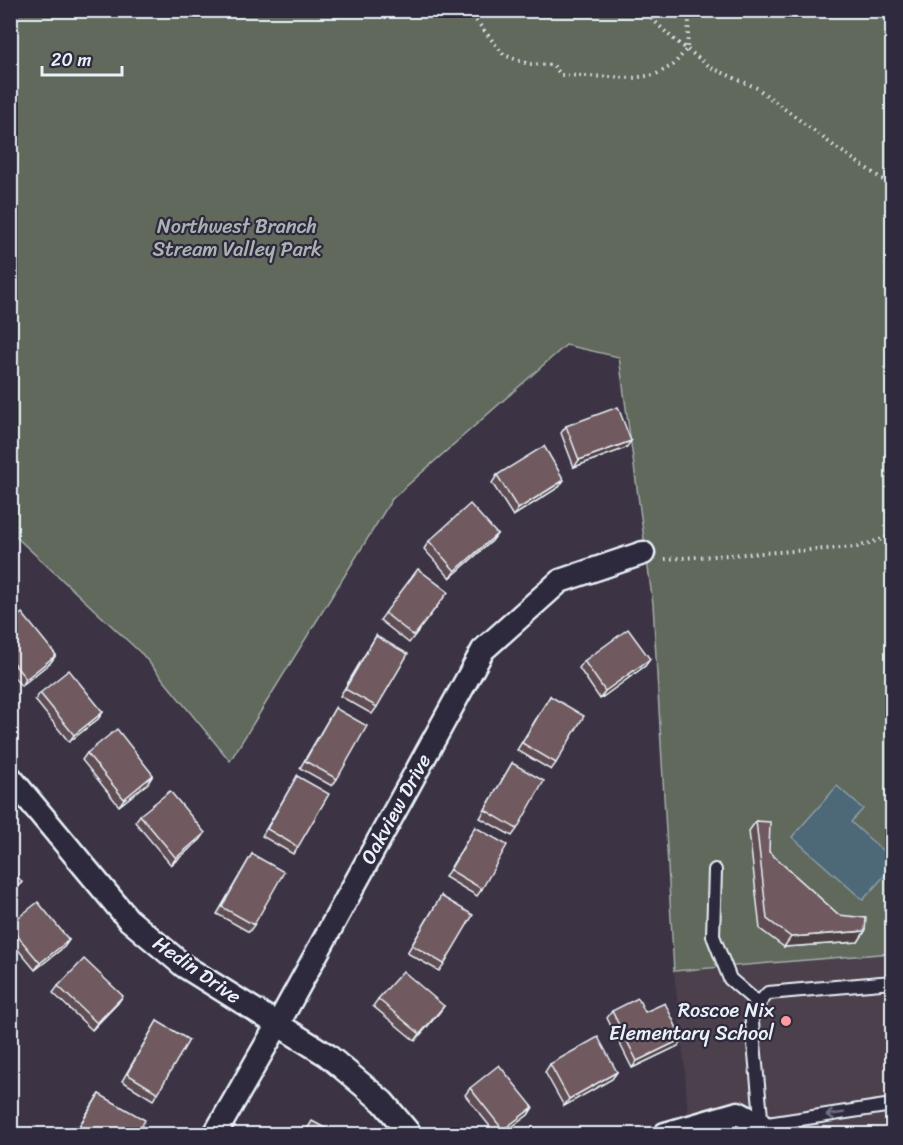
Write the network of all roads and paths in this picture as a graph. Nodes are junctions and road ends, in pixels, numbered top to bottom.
1 (471, 10) edge
2 (644, 10) edge
3 (687, 10) edge
4 (687, 49) junction
5 (892, 186) edge
6 (892, 536) edge
7 (643, 553) joint
8 (10, 777) edge
9 (715, 870) dead end
10 (892, 982) edge
11 (759, 1004) junction
12 (278, 1024) junction
13 (892, 1105) edge
14 (764, 1132) edge
15 (214, 1134) edge
16 (410, 1134) edge
17 (664, 1134) edge

1 - 4 path
2 - 4 path
3 - 4 path
4 - 5 path
6 - 7 path
7 - 12 street, Oakview Drive
8 - 12 street, Hedin Drive
9 - 11 lane
10 - 11 lane
11 - 14 lane
12 - 15 street, Oakview Drive
12 - 16 street, Hedin Drive
13 -> 14 lane
14 - 17 street

